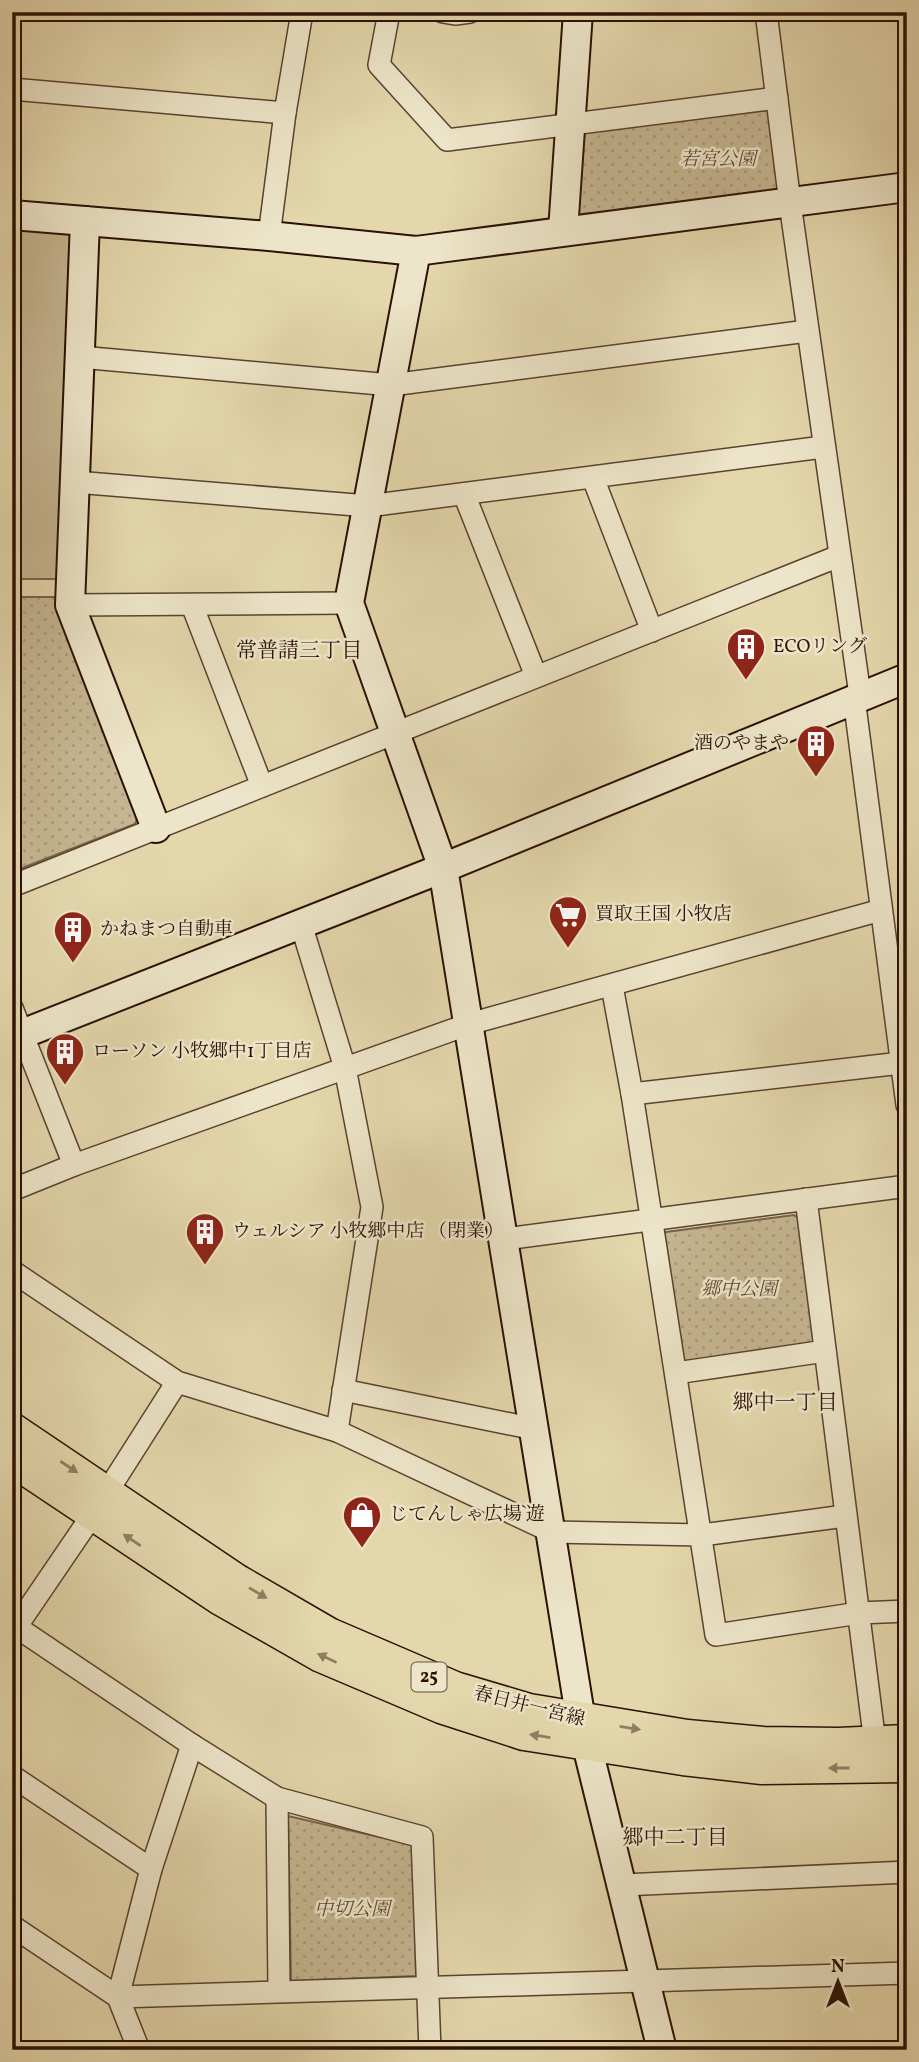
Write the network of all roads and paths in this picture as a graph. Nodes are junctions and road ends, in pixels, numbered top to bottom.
1 (302, 12) edge
2 (389, 12) edge
3 (578, 12) edge
4 (766, 12) edge
5 (12, 89) edge
6 (777, 98) junction
7 (285, 113) junction
8 (571, 123) junction
9 (907, 187) edge
10 (790, 203) junction
11 (12, 215) edge
12 (85, 221) junction
13 (564, 230) junction
14 (269, 236) junction
15 (416, 251) junction
16 (807, 331) junction
17 (80, 357) junction
18 (391, 385) junction
19 (823, 447) junction
20 (593, 478) junction
21 (75, 482) junction
22 (464, 494) junction
23 (368, 506) junction
24 (839, 556) junction
25 (349, 603) junction
26 (70, 605) junction
27 (192, 605) junction
28 (652, 631) junction
29 (536, 676) junction
30 (907, 678) edge
31 (857, 696) junction
32 (395, 734) junction
33 (262, 786) junction
34 (156, 828) junction
35 (443, 868) junction
36 (12, 886) edge
37 (881, 910) junction
38 (301, 924) junction
39 (612, 986) junction
40 (469, 1024) junction
41 (16, 1026) edge
42 (901, 1063) junction
43 (345, 1068) junction
44 (632, 1094) junction
45 (907, 1105) edge
46 (74, 1165) junction
47 (907, 1186) edge
48 (12, 1190) edge
49 (806, 1199) junction
50 (652, 1219) junction
51 (505, 1239) junction
52 (12, 1271) edge
53 (825, 1351) junction
54 (676, 1373) junction
55 (177, 1382) junction
56 (343, 1390) junction
57 (12, 1429) edge
58 (535, 1429) junction
59 (337, 1431) junction
60 (12, 1460) edge
61 (99, 1502) junction
62 (845, 1516) junction
63 (552, 1532) junction
64 (702, 1535) junction
65 (907, 1611) edge
66 (859, 1613) junction
67 (14, 1628) edge
68 (584, 1732) junction
69 (907, 1741) edge
70 (875, 1742) junction
71 (192, 1745) junction
72 (907, 1766) edge
73 (12, 1776) edge
74 (277, 1798) junction
75 (152, 1869) junction
76 (907, 1872) edge
77 (622, 1885) junction
78 (12, 1926) edge
79 (907, 1973) edge
80 (645, 1981) junction
81 (428, 1987) junction
82 (279, 1992) junction
83 (118, 1997) junction
84 (139, 2050) edge
85 (430, 2050) edge
86 (662, 2050) edge

1 - 7 street
2 - 8 street
3 - 8 street
4 - 6 street
5 - 7 street
6 - 8 street
6 - 10 street
7 - 14 street
8 - 13 street
9 - 10 street
10 - 13 street
10 - 16 street
11 - 12 street
12 - 14 street
12 - 17 street
13 - 15 street
14 - 15 street
15 - 18 street
16 - 18 street
16 - 19 street
17 - 18 street
17 - 21 street
18 - 23 street
19 - 20 street
19 - 24 street
20 - 22 street
20 - 28 street
21 - 23 street
21 - 26 street
22 - 23 street
22 - 29 street
23 - 25 street
24 - 28 street
24 - 31 street
25 - 27 street
25 - 32 street
26 - 27 street
26 - 34 street
27 - 33 street
28 - 29 street
29 - 32 street
30 - 31 street
31 - 35 street
31 - 37 street
32 - 33 street
32 - 35 street
33 - 34 street
34 - 36 street
35 - 38 street
35 - 40 street
37 - 39 street
37 - 42 street
38 - 41 street
38 - 43 street
39 - 40 street
39 - 44 street
40 - 43 street
40 - 51 street
41 - 46 street
42 - 44 street
42 - 45 street
43 - 46 street
43 - 56 street
44 - 50 street
46 - 48 street
47 - 49 street
49 - 50 street
49 - 53 street
50 - 51 street
50 - 54 street
51 - 58 street
52 - 55 street
53 - 54 street
53 - 62 street
54 - 64 street
55 - 59 street
55 - 61 street
56 - 58 street
56 - 59 street
57 -> 61 main road, 春日井一宮線 / 25
58 - 63 street
59 - 63 street
60 - 61 main road, 春日井一宮線 / 25
61 - 67 street
61 - 68 main road, 春日井一宮線 / 25
62 - 64 street
62 - 66 street
63 - 64 street
63 - 68 street
64 - 66 street
65 - 66 street
66 - 70 street
67 - 71 street
68 -> 70 main road, 春日井一宮線 / 25
72 -> 68 main road, 春日井一宮線 / 25
68 - 77 street
69 - 70 main road, 春日井一宮線 / 25
71 - 74 street
71 - 75 street
73 - 75 street
74 - 81 street
74 - 82 street
75 - 83 street
76 - 77 street
77 - 80 street
78 - 83 street
79 - 80 street
80 - 81 street
80 - 86 street
81 - 82 street
81 - 85 street
82 - 83 street
83 - 84 street

